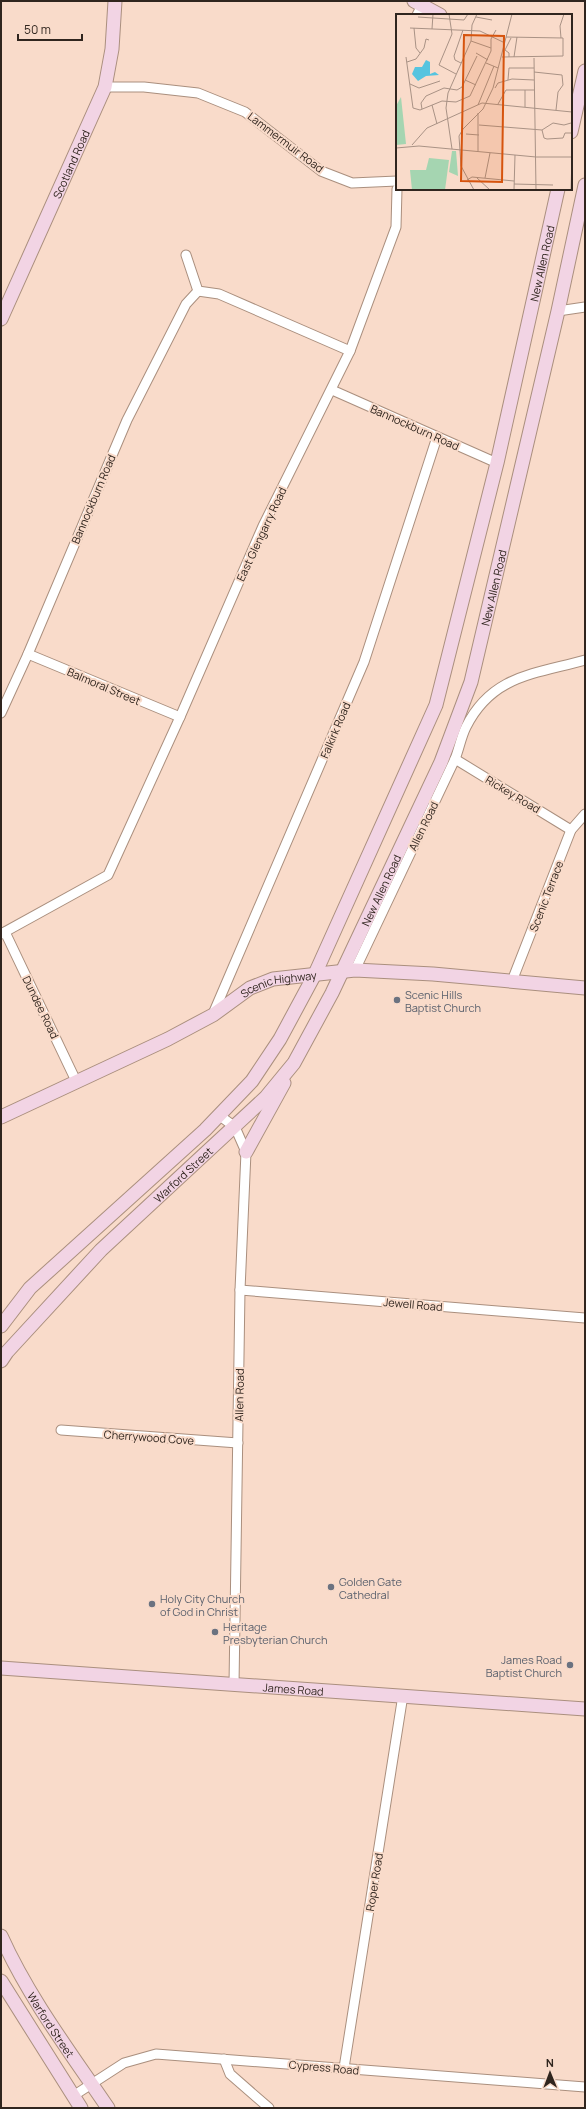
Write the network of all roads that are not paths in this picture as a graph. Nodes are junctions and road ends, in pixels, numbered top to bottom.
1 (115, 1) edge
2 (419, 6) edge
3 (438, 14) edge
4 (585, 71) edge
5 (105, 87) junction
6 (579, 93) edge
7 (572, 127) edge
8 (396, 182) edge
9 (585, 185) edge
10 (397, 190) edge
11 (558, 190) edge
12 (186, 255) dead end
13 (198, 291) junction
14 (585, 307) edge
15 (558, 311) junction
16 (1, 319) edge
17 (350, 351) junction
18 (332, 390) junction
19 (437, 437) junction
20 (497, 463) junction
21 (28, 654) junction
22 (585, 660) edge
23 (1, 714) edge
24 (180, 717) junction
25 (455, 759) junction
26 (585, 814) edge
27 (572, 830) junction
28 (3, 933) edge
29 (348, 970) junction
30 (315, 974) junction
31 (512, 981) junction
32 (585, 988) edge
33 (213, 1015) junction
34 (294, 1063) junction
35 (77, 1083) junction
36 (220, 1116) junction
37 (1, 1117) edge
38 (235, 1127) junction
39 (246, 1152) junction
40 (240, 1290) junction
41 (585, 1318) edge
42 (1, 1326) edge
43 (1, 1361) edge
44 (61, 1430) dead end
45 (238, 1443) junction
46 (1, 1668) edge
47 (234, 1685) junction
48 (403, 1695) junction
49 (585, 1709) edge
50 (1, 1936) edge
51 (1, 1981) edge
52 (224, 2059) junction
53 (344, 2068) junction
54 (91, 2083) junction
55 (585, 2087) edge
56 (73, 2096) junction
57 (81, 2108) edge
58 (108, 2108) edge
59 (269, 2108) edge

1 - 5 main road, Scotland Road
2 - 3 main road
4 - 6 main road
5 - 8 street, Lammermuir Road
5 - 16 main road, Scotland Road
6 - 7 main road
9 - 15 main road, New Allen Road
10 - 17 street, East Glengarry Road
11 - 20 main road, New Allen Road
12 - 13 street
13 - 17 street
13 - 21 street, Bannockburn Road
14 - 15 street
15 - 29 main road, New Allen Road
17 - 18 street, East Glengarry Road
18 - 19 street, Bannockburn Road
18 - 24 street, East Glengarry Road
19 - 20 street, Bannockburn Road
19 - 33 street, Falkirk Road
20 - 30 main road, New Allen Road
21 - 23 street, Bannockburn Road
21 - 24 street, Balmoral Street
22 - 25 street, Allen Road
24 - 28 street, East Glengarry Road
25 - 27 street, Rickey Road
25 - 29 street, Allen Road
26 - 27 street, Scenic Terrace
27 - 31 street, Scenic Terrace
28 - 35 street, Dundee Road
29 - 30 main road, Scenic Highway
29 - 31 main road, Scenic Highway
29 - 34 main road, Warford Street
30 - 33 main road, Scenic Highway
30 - 36 main road, Warford Street
31 - 32 main road, Scenic Highway
33 - 35 main road, Scenic Highway
34 - 38 main road, Warford Street
34 - 39 main road
35 - 37 main road, Scenic Highway
36 - 38 street, Allen Road
36 - 42 main road, Warford Street
38 - 39 street, Allen Road
38 - 43 main road, Warford Street
39 - 40 street, Allen Road
40 - 41 street, Jewell Road
40 - 45 street, Allen Road
44 - 45 street, Cherrywood Cove
45 - 47 street, Allen Road
46 - 47 main road, James Road
47 - 48 main road, James Road
48 - 49 main road, James Road
48 - 53 street, Roper Road
50 - 54 main road, Warford Street
51 - 56 main road, Warford Street
52 - 53 street, Cypress Road
52 - 54 street, Cypress Road
52 - 59 street
53 - 55 street, Cypress Road
54 - 56 street, Cypress Road
54 - 58 main road, Warford Street
56 - 57 main road, Warford Street

